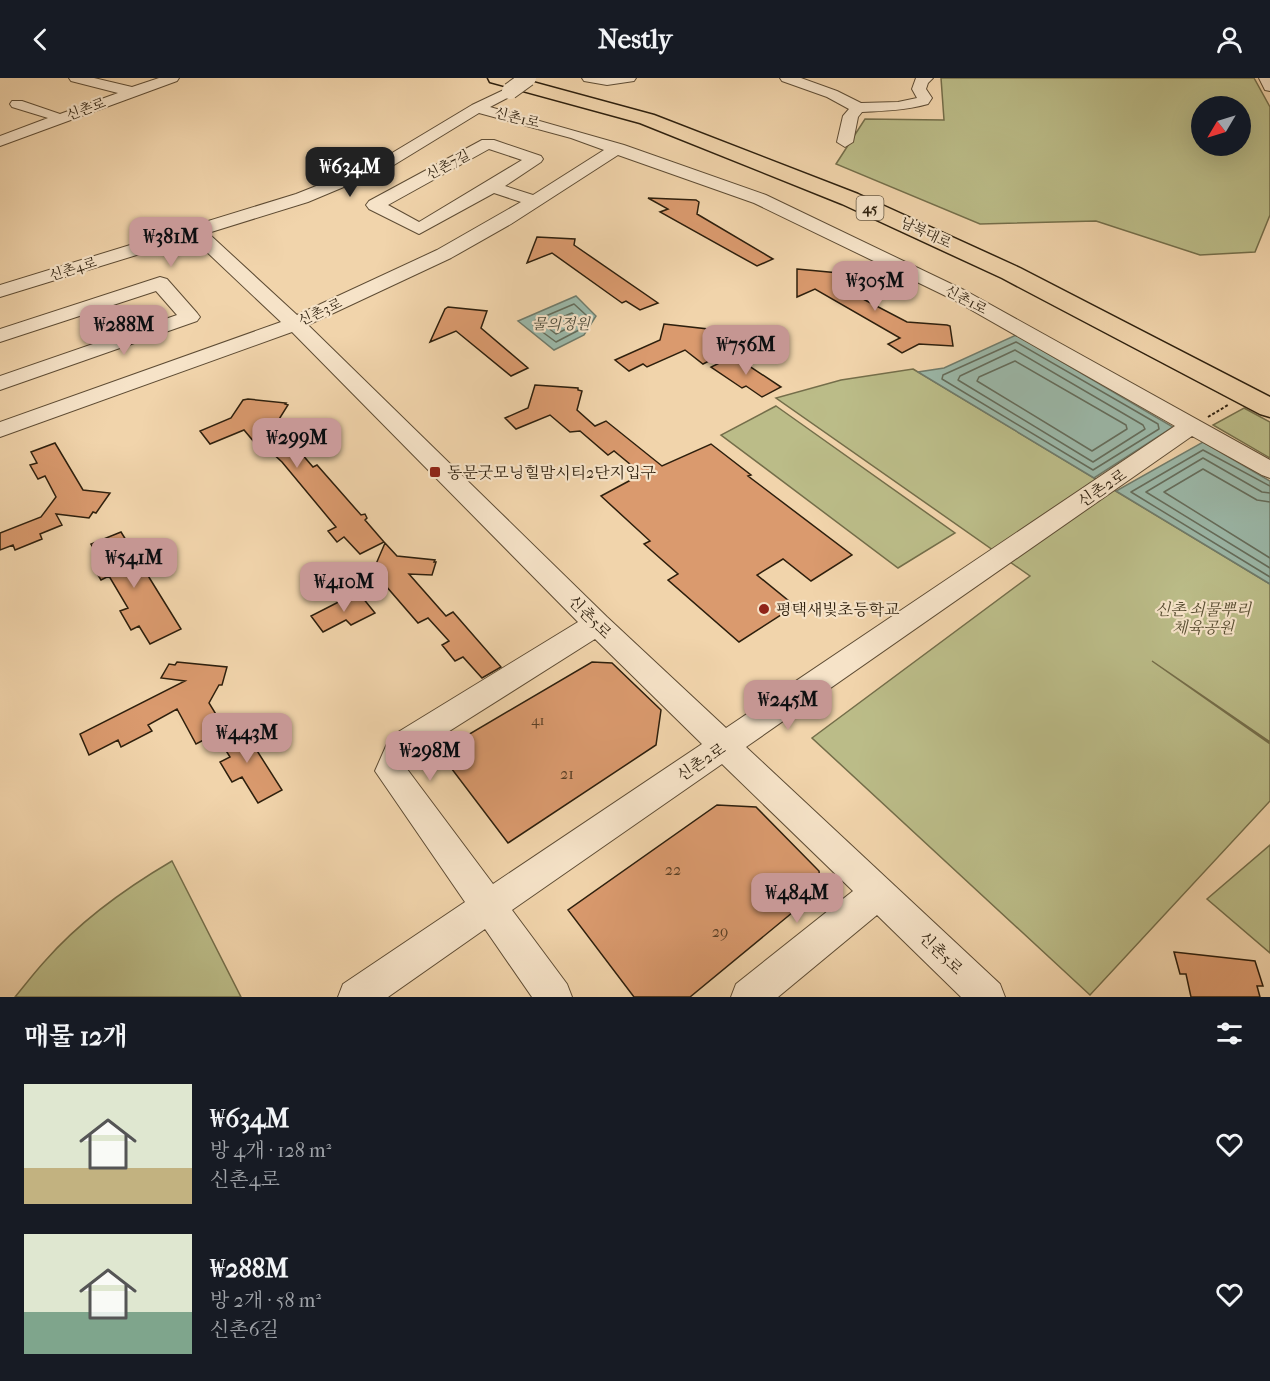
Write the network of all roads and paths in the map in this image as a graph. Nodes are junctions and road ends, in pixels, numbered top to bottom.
1 (76, 78) edge
2 (157, 78) edge
3 (172, 78) edge
4 (530, 78) edge
5 (552, 78) edge
6 (590, 78) edge
7 (629, 78) edge
8 (787, 78) edge
9 (926, 78) edge
10 (1266, 78) edge
11 (496, 83) edge
12 (1270, 87) edge
13 (128, 91) junction
14 (605, 103) junction
15 (17, 104) dead end
16 (477, 108) junction
17 (858, 108) junction
18 (53, 115) junction
19 (0, 134) edge
20 (0, 141) edge
21 (844, 142) dead end
22 (618, 148) junction
23 (492, 187) junction
24 (536, 201) junction
25 (197, 232) junction
26 (0, 291) edge
27 (295, 324) junction
28 (0, 336) edge
29 (95, 351) junction
30 (0, 383) edge
31 (122, 386) junction
32 (1270, 386) edge
33 (1236, 401) dead end
34 (1270, 408) edge
35 (1193, 425) junction
36 (0, 430) edge
37 (1270, 470) edge
38 (597, 624) junction
39 (723, 746) junction
40 (878, 892) junction
41 (488, 907) junction
42 (356, 997) edge
43 (554, 997) edge
44 (749, 997) edge
45 (987, 997) edge

1 - 13 street
2 - 13 street, 신촌로
3 - 13 street, 신촌로
4 - 11 street, 신촌4로, bridge
4 - 14 highway, 남북대로 / 45
5 - 14 highway
6 - 7 street
8 - 17 street
9 - 17 street
10 - 12 street
11 - 14 highway, 남북대로 / 45
11 - 16 street, 신촌4로
13 - 18 street, 신촌로
13 - 20 street, 신촌로
14 - 32 highway, 남북대로 / 45
14 - 34 highway, 남북대로 / 45
15 - 18 street
16 - 22 street, 신촌1로
16 - 25 street, 신촌4로
17 - 21 street
18 - 19 street, 신촌로
22 - 24 street, 신촌3로
22 - 35 street, 신촌1로
23 - 23 street, 신촌7길
23 - 24 street
24 - 27 street, 신촌3로
25 - 26 street, 신촌4로
25 - 27 street, 신촌5로
27 - 31 street, 신촌3로
27 - 38 street, 신촌5로
28 - 29 street
29 - 30 street
29 - 31 street
31 - 36 street, 신촌3로
33 - 35 path
35 - 37 street, 신촌1로
35 - 39 street, 신촌2로
38 - 39 street, 신촌5로
38 - 41 street
39 - 40 street, 신촌5로
39 - 41 street, 신촌2로
40 - 44 street
40 - 45 street, 신촌5로
41 - 42 street, 신촌2로
41 - 43 street

